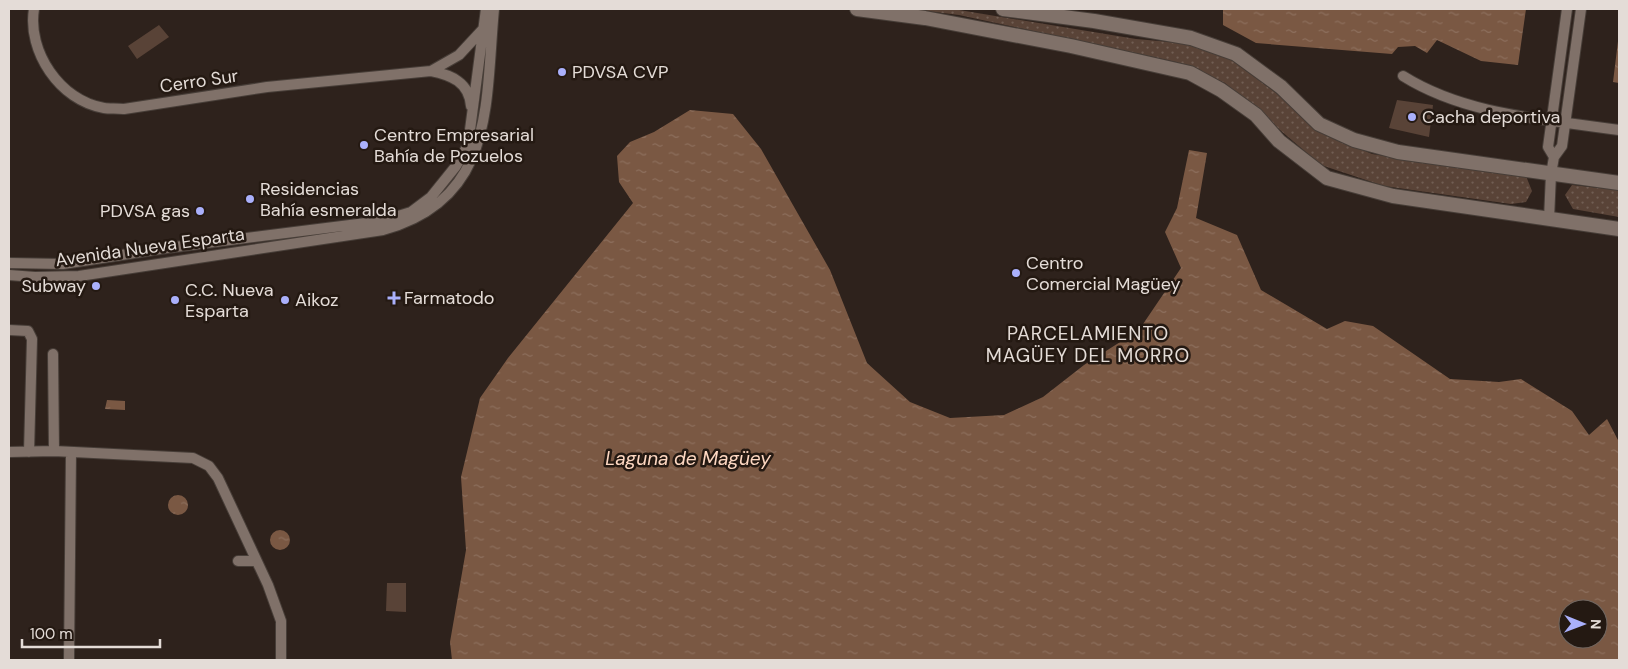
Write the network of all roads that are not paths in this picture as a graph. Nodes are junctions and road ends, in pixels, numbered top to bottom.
1 (34, 9) edge
2 (486, 9) edge
3 (494, 9) edge
4 (857, 9) edge
5 (1004, 9) edge
6 (1567, 9) edge
7 (1581, 9) edge
8 (485, 27) junction
9 (431, 71) junction
10 (1403, 76) dead end
11 (472, 119) junction
12 (1551, 120) junction
13 (1566, 122) junction
14 (1619, 130) edge
15 (1554, 157) junction
16 (1551, 174) junction
17 (1619, 183) edge
18 (1549, 219) junction
19 (1619, 229) edge
20 (9, 263) edge
21 (9, 275) edge
22 (9, 330) edge
23 (53, 354) dead end
24 (54, 451) junction
25 (9, 452) edge
26 (29, 452) junction
27 (71, 452) junction
28 (238, 561) dead end
29 (256, 561) junction
30 (69, 660) edge
31 (281, 660) edge

1 - 9 street, Cerro Sur
2 - 8 street, Avenida Nueva Esparta
3 - 21 street, Avenida Nueva Esparta
4 - 18 main road
5 - 16 main road
6 - 12 street
7 - 13 street
8 - 9 street, Cerro Sur
8 - 11 street, Avenida Nueva Esparta
9 - 11 street, Cerro Sur
10 - 12 street
11 - 20 street, Avenida Nueva Esparta
12 - 13 street
12 - 15 street
13 - 14 street
13 - 15 street
15 - 16 street
16 - 17 main road
16 - 18 street
18 - 19 main road
22 - 26 street
23 - 24 street
24 - 26 street
24 - 27 street
25 - 26 street
27 - 29 street
27 - 30 street
28 - 29 street
29 - 31 street

